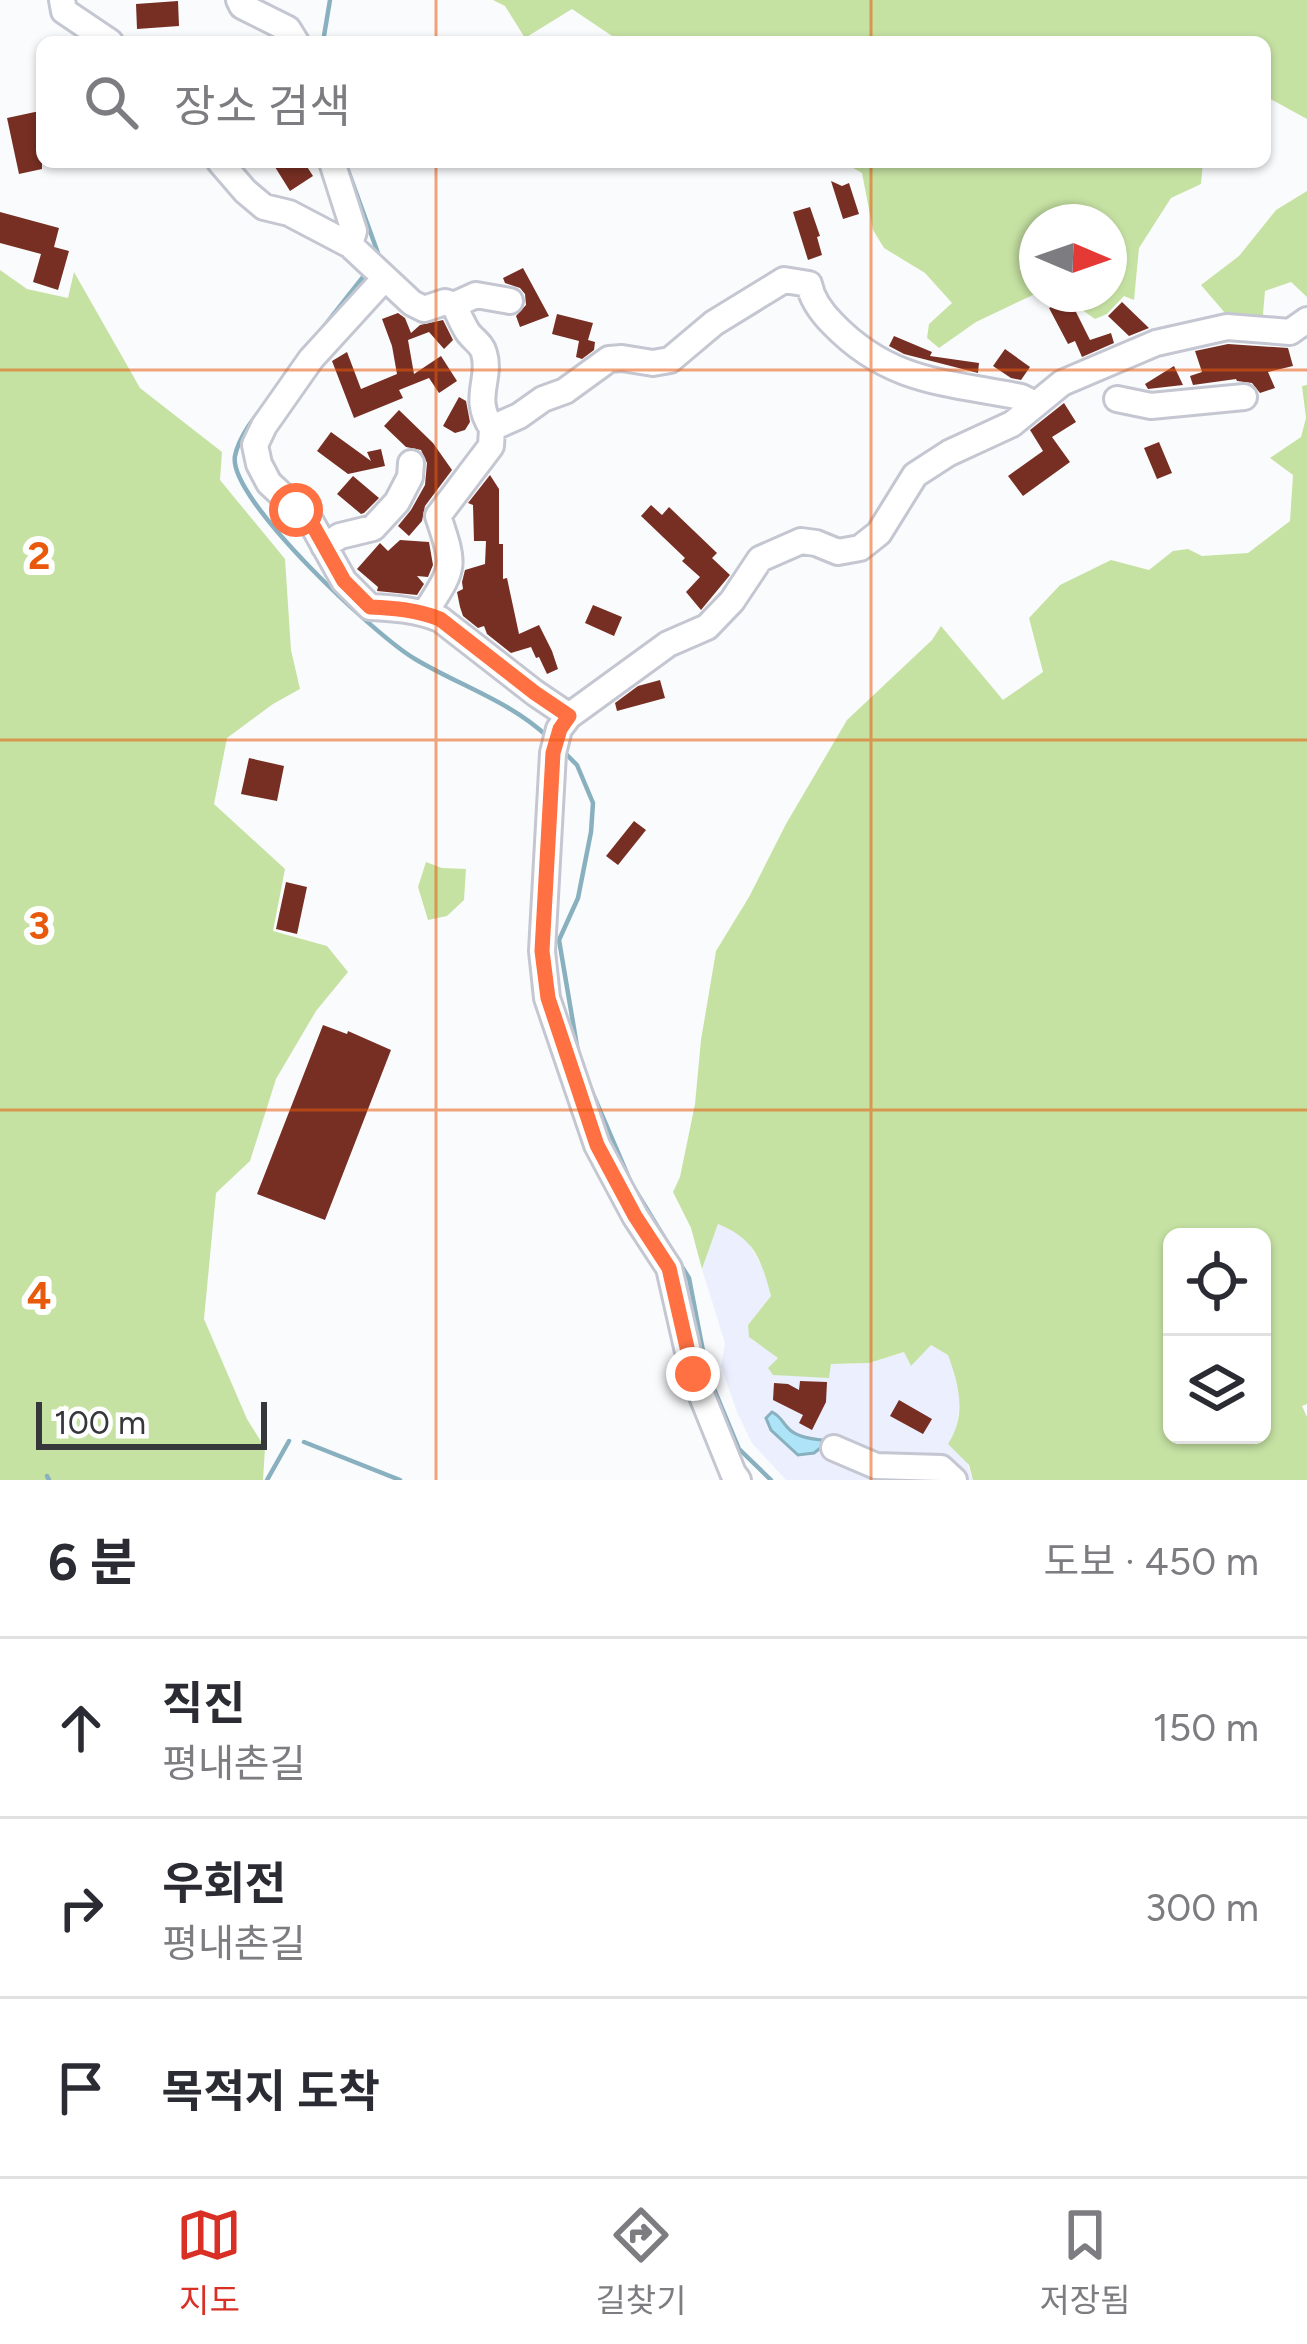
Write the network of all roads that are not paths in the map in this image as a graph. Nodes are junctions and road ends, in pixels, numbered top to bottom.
1 (62, 0) edge
2 (238, 0) edge
3 (101, 36) edge
4 (292, 36) edge
5 (225, 168) edge
6 (334, 168) edge
7 (368, 262) junction
8 (510, 301) dead end
9 (454, 305) junction
10 (1307, 320) edge
11 (1244, 397) dead end
12 (1117, 399) dead end
13 (1035, 404) junction
14 (492, 428) junction
15 (411, 464) dead end
16 (324, 546) junction
17 (425, 613) junction
18 (561, 732) junction
19 (834, 1448) dead end
20 (738, 1480) edge
21 (954, 1480) edge

1 - 3 street
2 - 4 street
5 - 7 street
6 - 7 street
7 - 9 street
7 - 16 street
8 - 9 street
9 - 14 street
10 - 13 street
11 - 12 street
13 - 14 street
13 - 18 street
14 - 17 street
15 - 16 street
16 - 17 street
17 - 18 street
18 - 20 street
19 - 21 street

